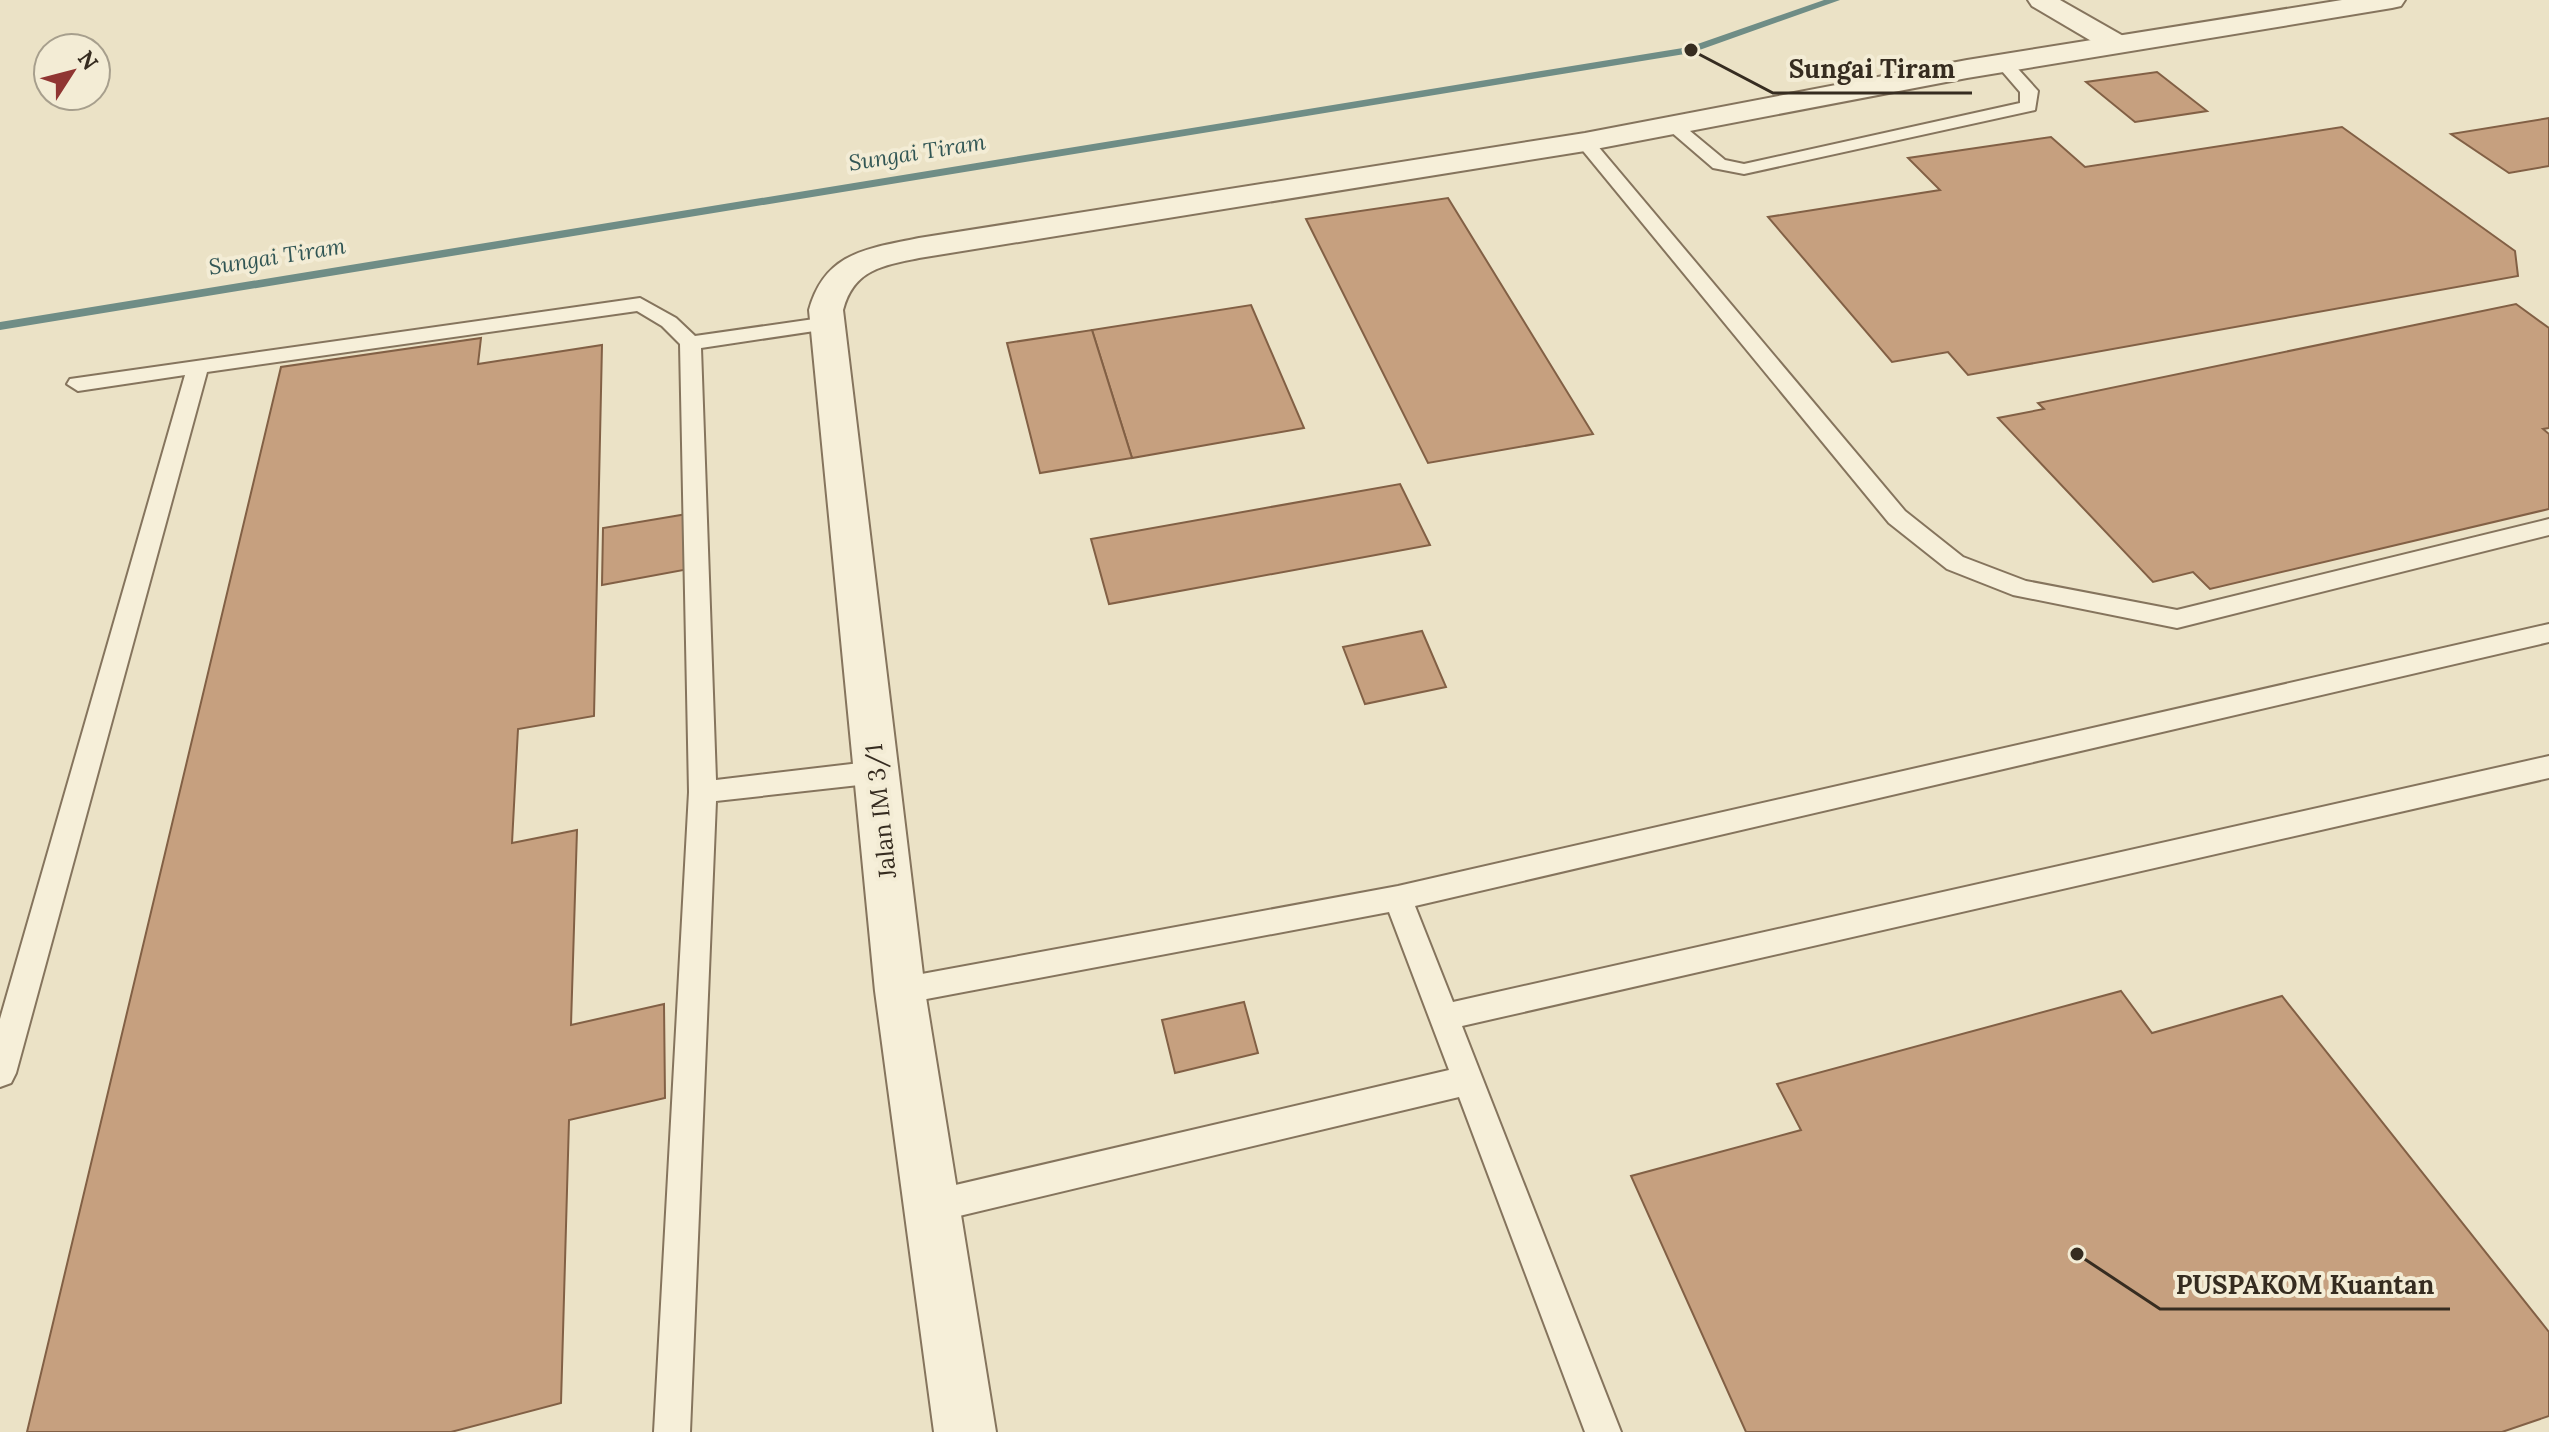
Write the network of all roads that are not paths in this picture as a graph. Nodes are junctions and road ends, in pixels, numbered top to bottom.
1 (2041, 0) edge
2 (2392, 0) edge
3 (2115, 43) junction
4 (2003, 63) junction
5 (1672, 125) junction
6 (1585, 142) junction
7 (828, 323) junction
8 (690, 343) junction
9 (198, 366) junction
10 (78, 384) dead end
11 (2549, 527) edge
12 (2549, 633) edge
13 (2549, 767) edge
14 (877, 772) junction
15 (703, 792) junction
16 (1398, 898) junction
17 (900, 991) junction
18 (1444, 1017) junction
19 (0, 1073) edge
20 (1469, 1080) junction
21 (934, 1206) junction
22 (672, 1432) edge
23 (965, 1432) edge
24 (1603, 1432) edge

1 - 3 street
2 - 3 street, Jalan IM 3/1
3 - 4 street, Jalan IM 3/1
4 - 5 street, Jalan IM 3/1
4 - 5 lane
5 - 6 street, Jalan IM 3/1
6 - 7 street, Jalan IM 3/1
6 - 11 lane
7 - 8 lane
7 - 14 street, Jalan IM 3/1
8 - 9 lane
8 - 15 lane
9 - 10 lane
9 - 19 lane
12 - 16 lane
13 - 18 lane
14 - 15 lane
14 - 17 street, Jalan IM 3/1
15 - 22 lane
16 - 17 lane
16 - 18 lane
17 - 21 street, Jalan IM 3/1
18 - 20 lane
20 - 21 lane
20 - 24 lane
21 - 23 street, Jalan IM 3/1

